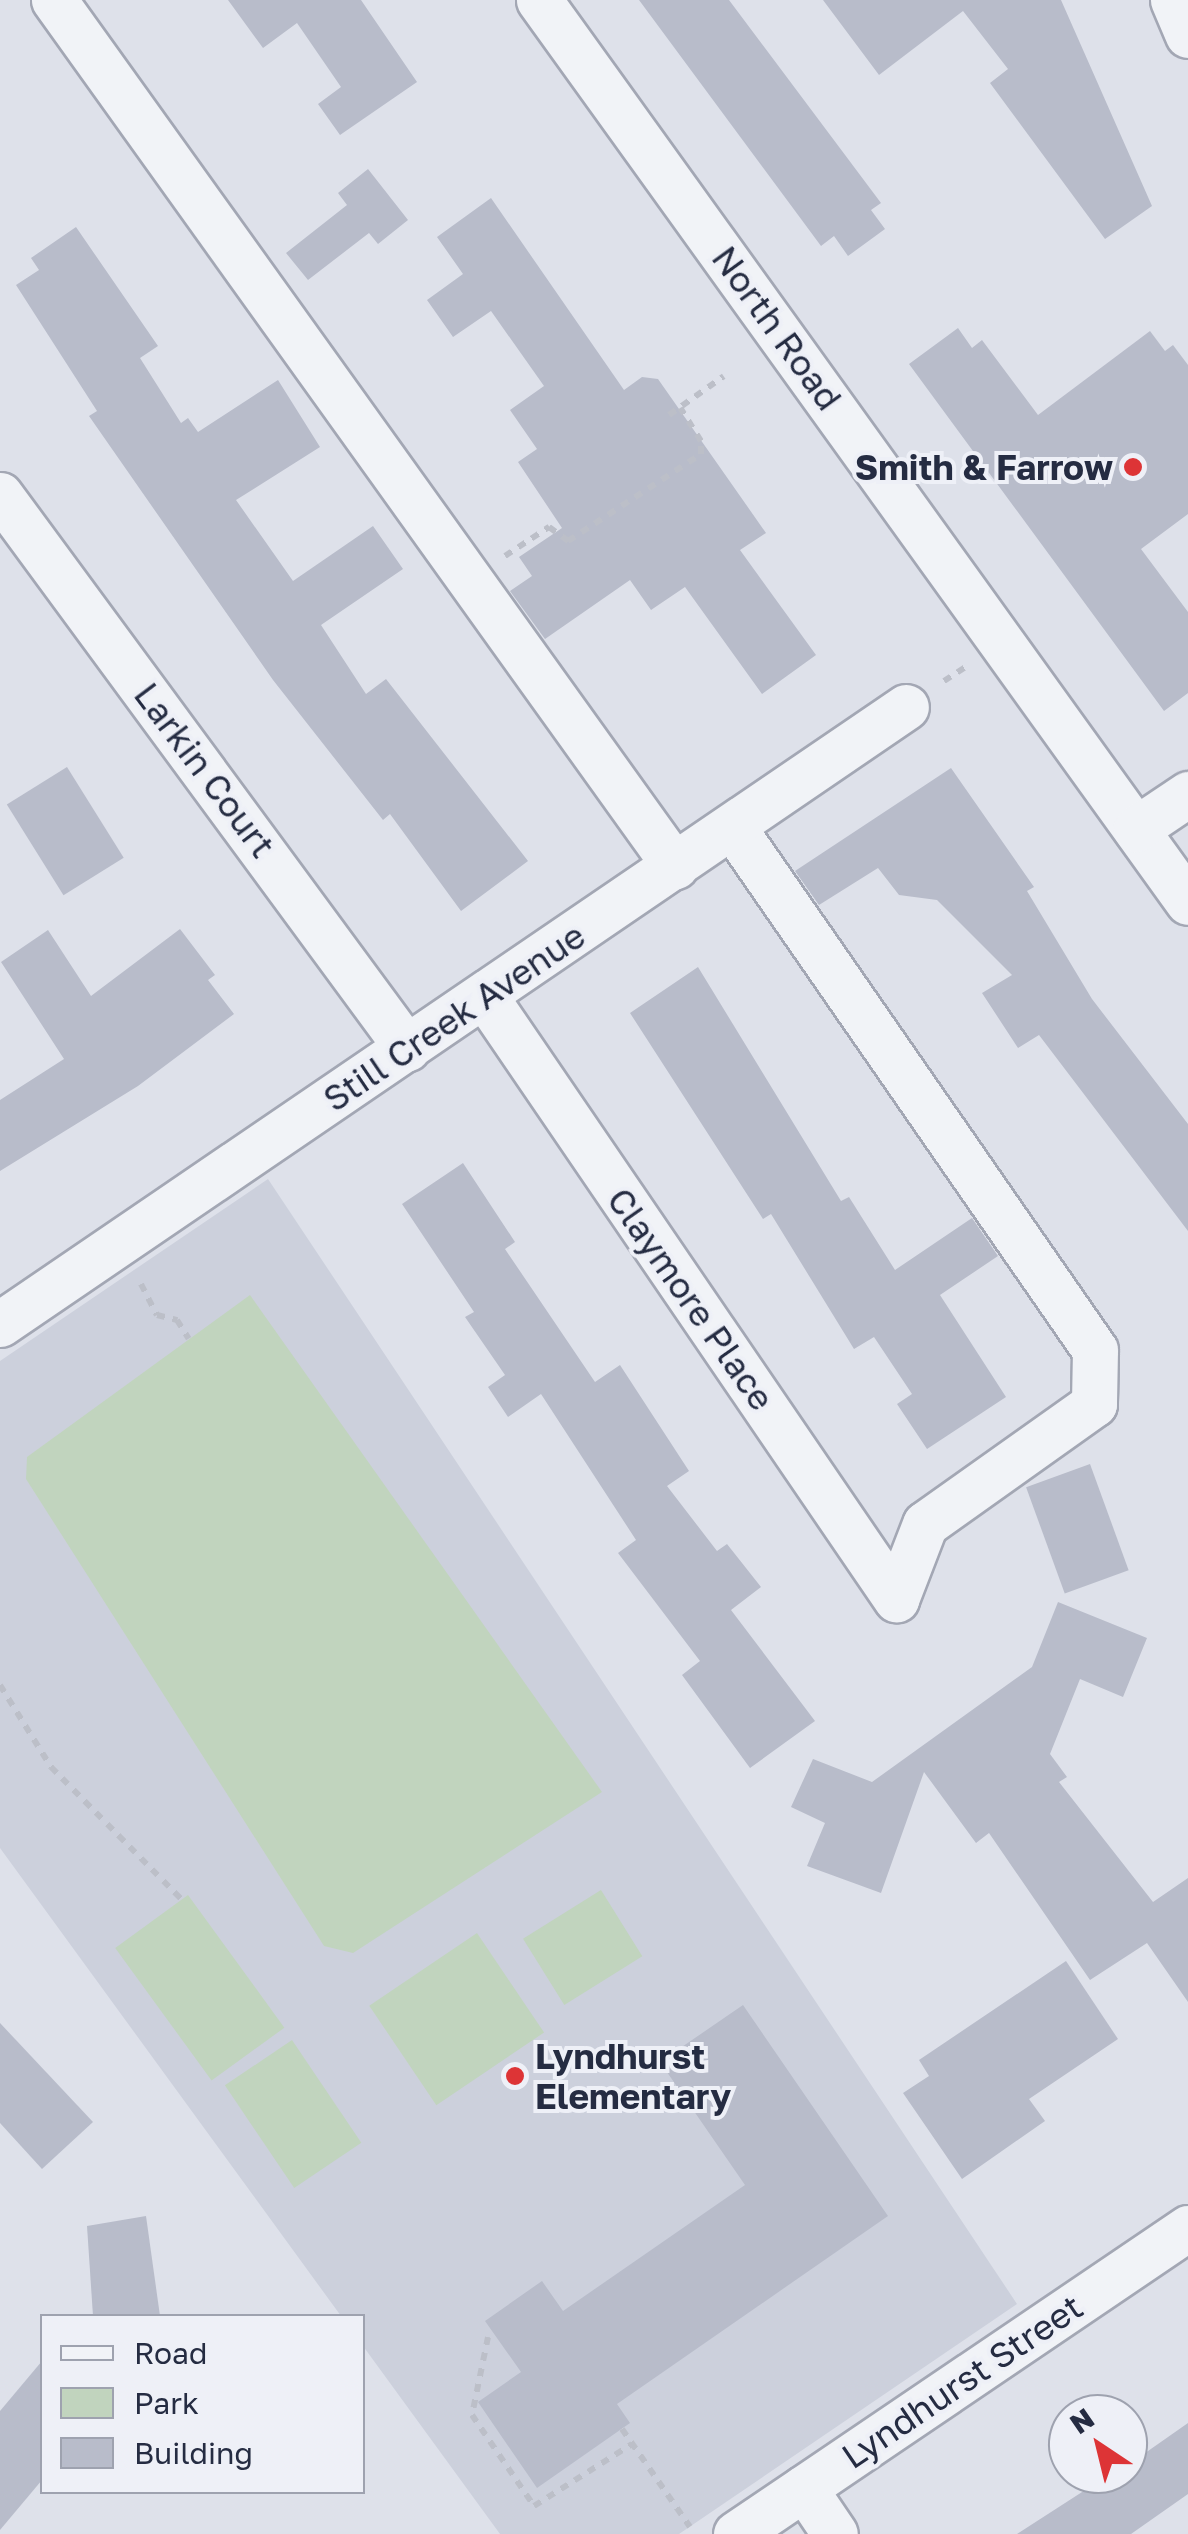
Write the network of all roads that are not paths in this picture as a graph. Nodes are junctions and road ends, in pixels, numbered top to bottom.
1 (54, 0) edge
2 (539, 0) edge
3 (1173, 0) edge
4 (1188, 35) edge
5 (0, 495) edge
6 (906, 708) road end
7 (1188, 794) edge
8 (732, 826) junction
9 (1136, 830) junction
10 (675, 866) junction
11 (1188, 902) edge
12 (486, 998) junction
13 (407, 1048) junction
14 (0, 1324) edge
15 (1188, 2228) edge
16 (804, 2488) junction
17 (736, 2534) edge
18 (835, 2534) edge

1 - 10 street
2 - 9 street, North Road
3 - 4 street
5 - 13 street, Larkin Court
6 - 8 street, Still Creek Avenue
7 - 9 street
8 - 10 street, Still Creek Avenue
8 - 12 street, Claymore Place
9 - 11 street, North Road
10 - 12 street, Still Creek Avenue
12 - 13 street, Still Creek Avenue
13 - 14 street, Still Creek Avenue
15 - 16 street, Lyndhurst Street
16 - 17 street, Lyndhurst Street
16 - 18 street

